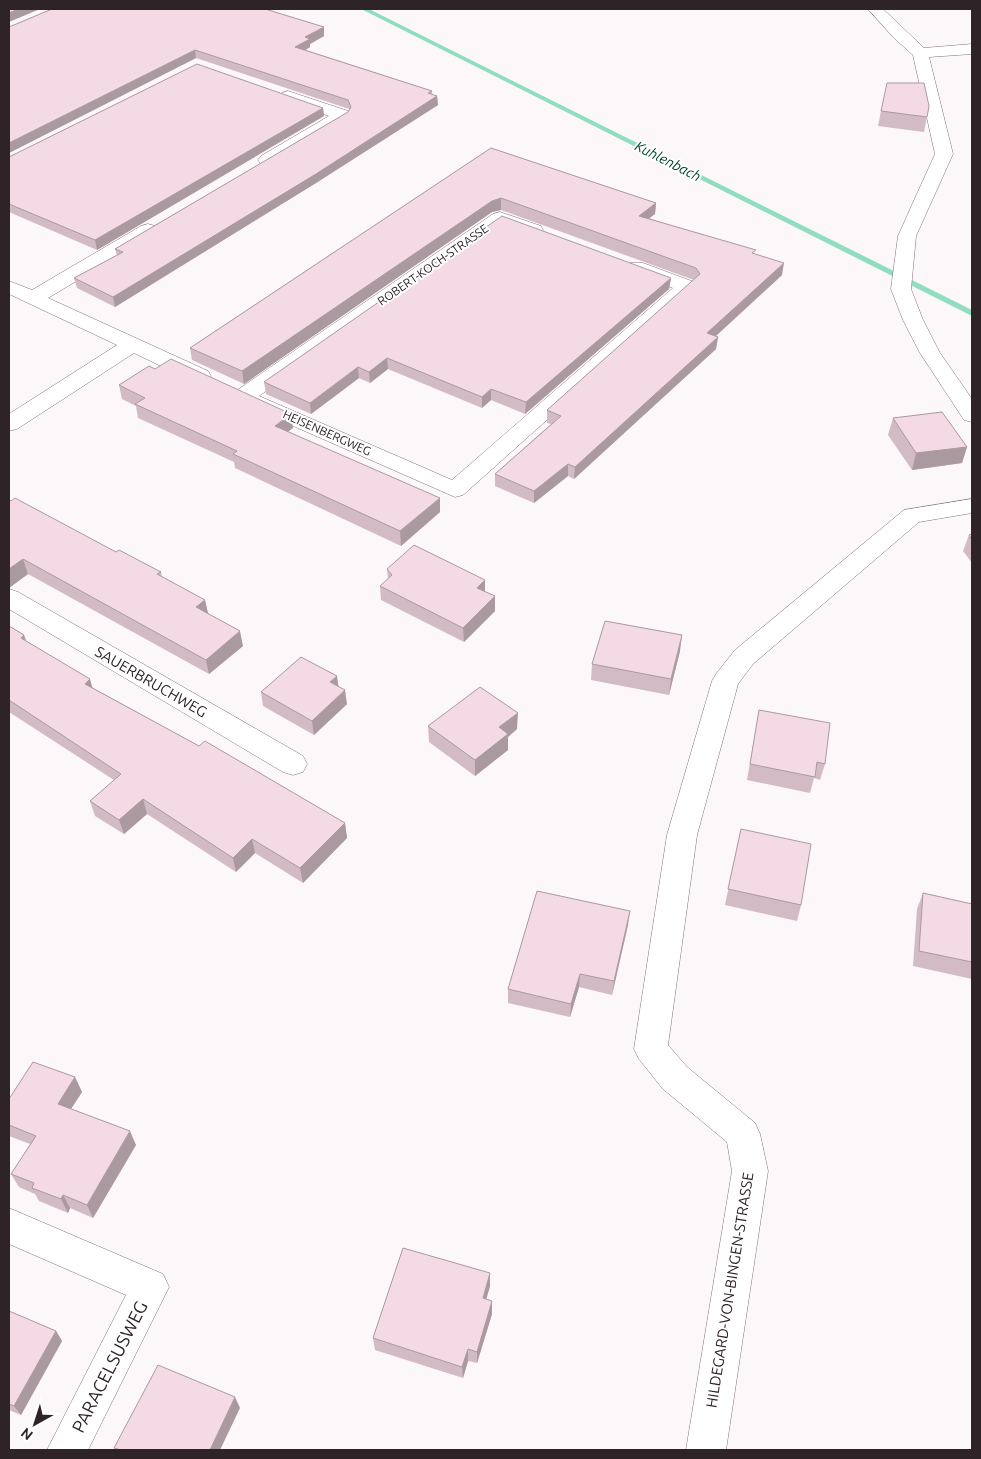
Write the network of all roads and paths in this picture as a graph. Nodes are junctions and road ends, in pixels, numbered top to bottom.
1 (875, 9) edge
2 (972, 49) edge
3 (920, 53) junction
4 (269, 90) edge
5 (256, 166) edge
6 (162, 222) edge
7 (556, 238) edge
8 (622, 262) edge
9 (9, 288) edge
10 (33, 298) junction
11 (132, 345) junction
12 (229, 389) junction
13 (972, 415) edge
14 (9, 424) edge
15 (972, 506) edge
16 (9, 598) edge
17 (293, 764) dead end
18 (9, 1226) edge
19 (67, 1450) edge
20 (706, 1450) edge

1 - 3 street
2 - 3 street
3 - 13 street
4 - 5 street
6 - 10 street
7 - 12 street, ROBERT-KOCH-STRASSE
8 - 12 street, HEISENBERGWEG
9 - 10 street, HEISENBERGWEG
10 - 11 street, HEISENBERGWEG
11 - 12 street, HEISENBERGWEG
11 - 14 street
15 - 20 street, HILDEGARD-VON-BINGEN-STRASSE
16 - 17 street, SAUERBRUCHWEG
18 - 19 street, PARACELSUSWEG

